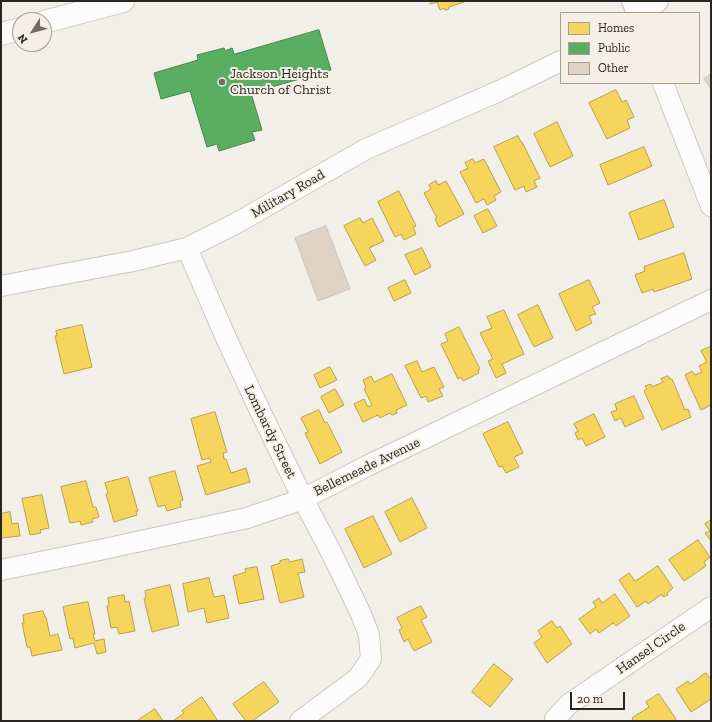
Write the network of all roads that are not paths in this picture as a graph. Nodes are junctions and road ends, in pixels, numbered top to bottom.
1 (123, 1) edge
2 (632, 1) edge
3 (658, 1) edge
4 (636, 12) edge
5 (645, 12) edge
6 (52, 20) edge
7 (12, 31) edge
8 (1, 34) edge
9 (560, 61) edge
10 (664, 84) edge
11 (711, 206) edge
12 (187, 248) junction
13 (1, 286) edge
14 (711, 300) edge
15 (302, 499) junction
16 (1, 570) edge
17 (711, 607) edge
18 (555, 720) edge
19 (300, 721) edge

1 - 6 street
2 - 4 street
3 - 5 street
7 - 8 street
9 - 12 street, Military Road
10 - 11 street
12 - 13 street, Military Road
12 - 15 street, Lombardy Street
14 - 15 street, Bellemeade Avenue
15 - 16 street, Bellemeade Avenue
15 - 19 street, Lombardy Street
17 - 18 street, Hansel Circle

